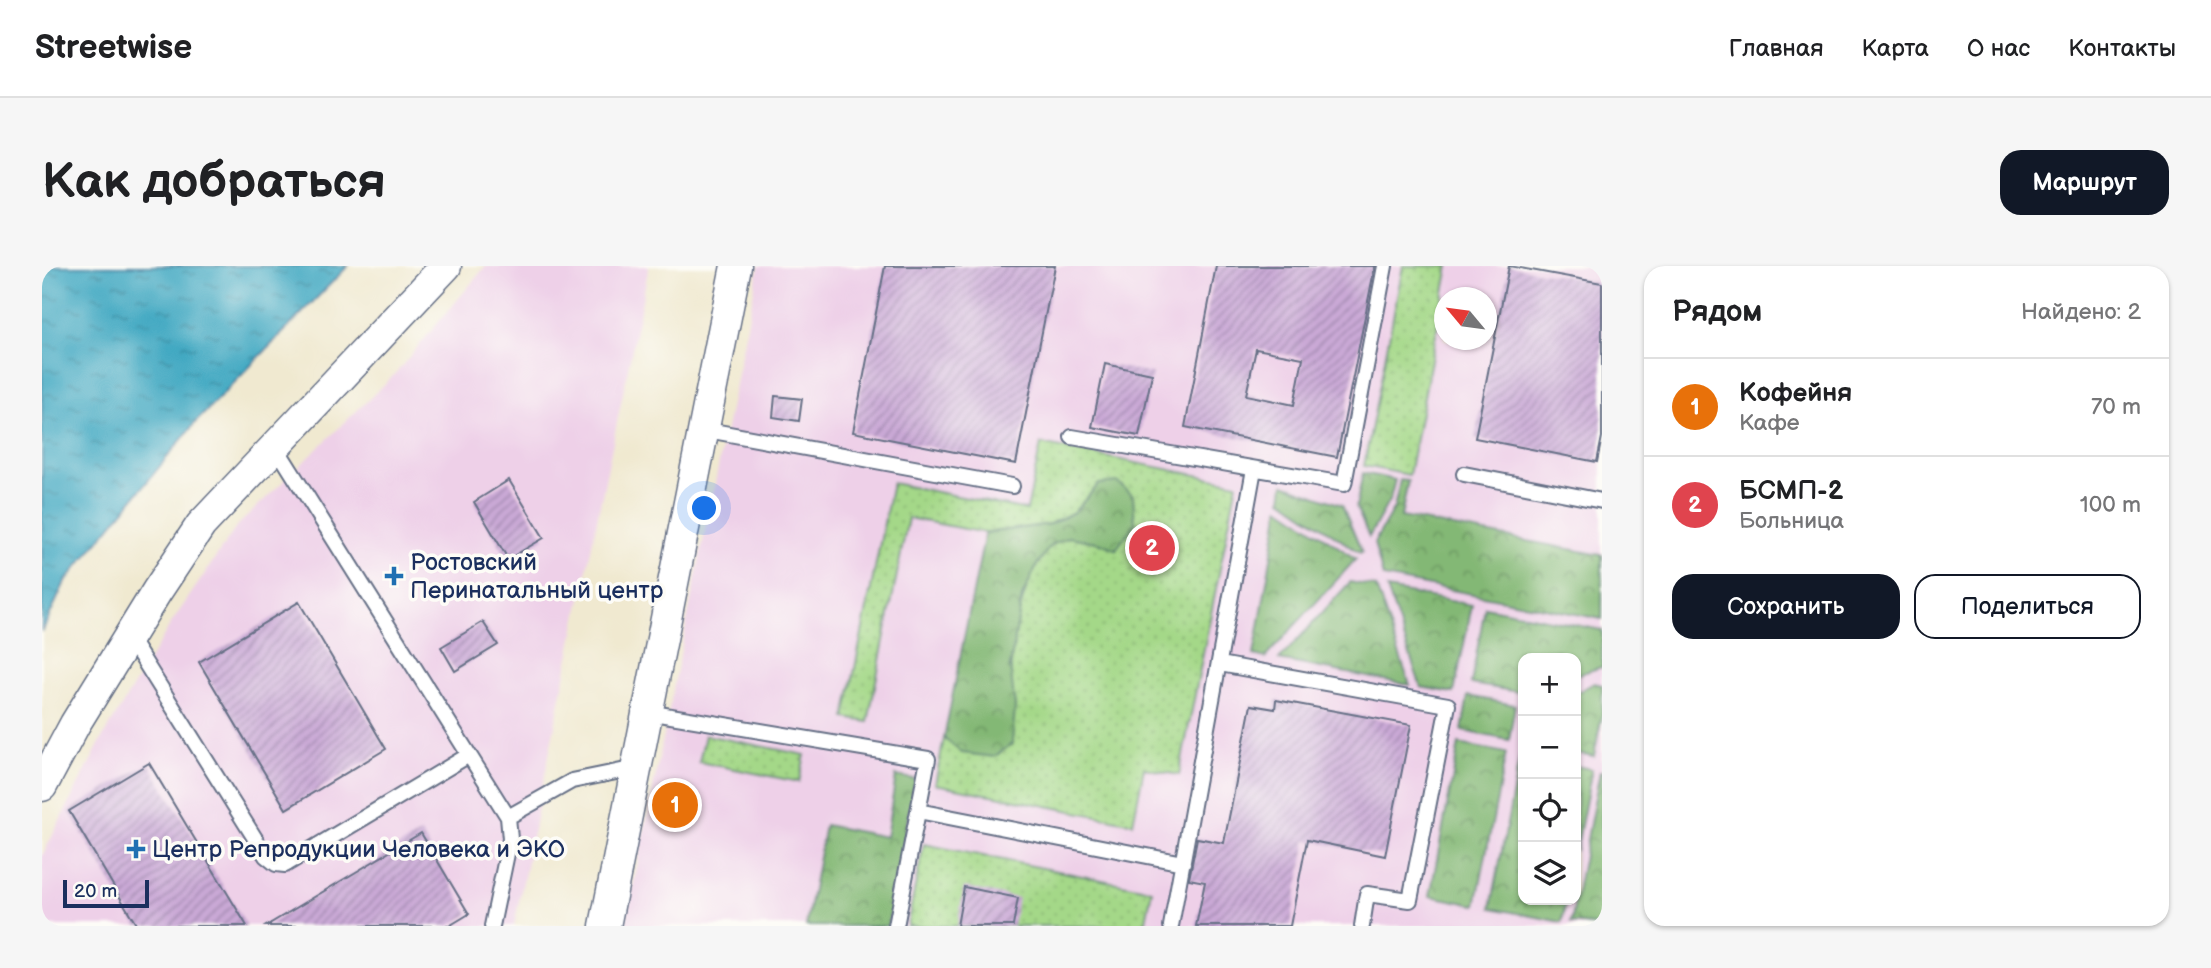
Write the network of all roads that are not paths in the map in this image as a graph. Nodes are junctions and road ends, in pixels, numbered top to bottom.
1 (446, 266) edge
2 (736, 266) edge
3 (1385, 266) edge
4 (702, 429) junction
5 (1072, 437) dead end
6 (276, 447) junction
7 (1254, 469) junction
8 (1464, 474) dead end
9 (1012, 486) dead end
10 (1602, 501) edge
11 (129, 637) junction
12 (1220, 664) junction
13 (647, 712) junction
14 (469, 755) junction
15 (636, 768) junction
16 (42, 786) edge
17 (918, 811) junction
18 (508, 817) junction
19 (1183, 863) junction
20 (492, 926) edge
21 (605, 926) edge
22 (896, 926) edge
23 (1171, 926) edge
24 (1362, 926) edge

1 - 6 street
2 - 4 street
3 - 7 lane
4 - 9 lane
4 - 13 street
5 - 7 lane
6 - 11 street
6 - 14 lane
7 - 12 lane
8 - 10 lane
11 - 14 lane
11 - 16 street
12 - 19 lane
12 - 24 lane
13 - 15 street
13 - 17 lane
14 - 18 lane
15 - 18 lane
15 - 21 street
17 - 19 lane
17 - 22 lane
18 - 20 lane
19 - 23 lane

